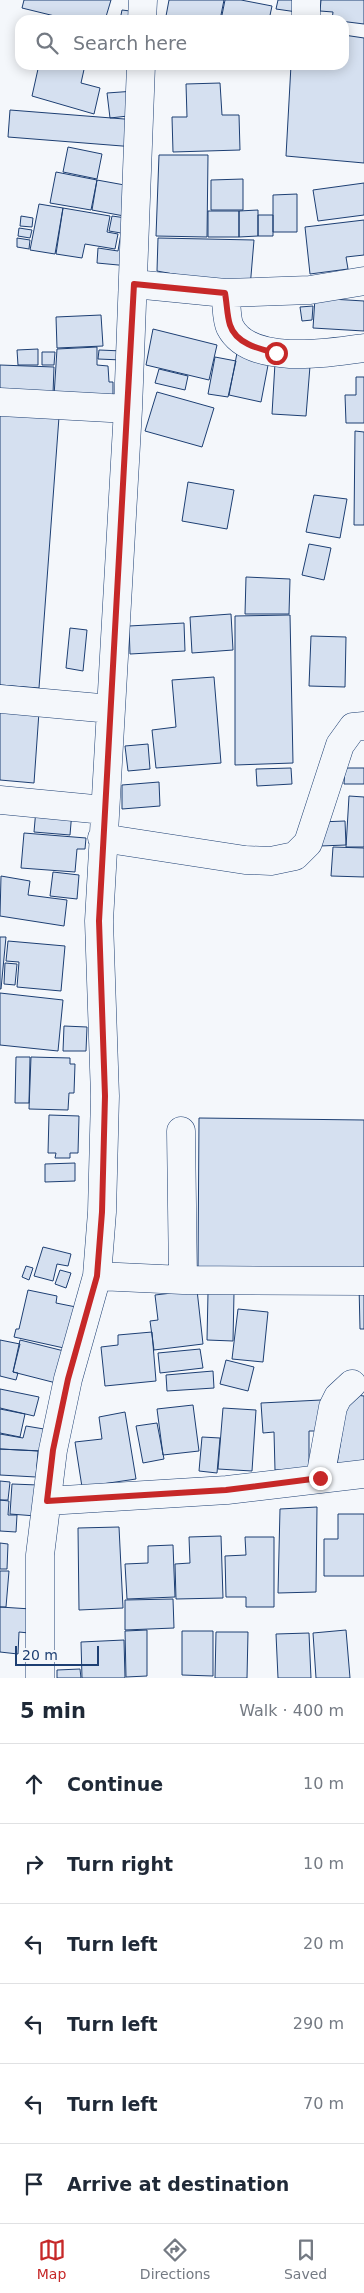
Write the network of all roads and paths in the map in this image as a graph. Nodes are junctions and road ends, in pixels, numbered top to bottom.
1 (143, 0) edge
2 (306, 0) edge
3 (142, 15) edge
4 (306, 15) edge
5 (141, 70) edge
6 (364, 281) edge
7 (134, 284) junction
8 (225, 293) junction
9 (364, 348) edge
10 (0, 402) edge
11 (128, 410) junction
12 (0, 699) edge
13 (111, 709) junction
14 (364, 726) edge
15 (0, 800) edge
16 (104, 810) junction
17 (102, 838) junction
18 (180, 1131) dead end
19 (97, 1276) junction
20 (183, 1280) junction
21 (364, 1281) edge
22 (352, 1384) dead end
23 (364, 1474) edge
24 (320, 1478) junction
25 (47, 1501) junction
26 (40, 1678) edge

1 - 3 street
2 - 4 street
5 - 7 street
6 - 8 street
7 - 8 street
7 - 11 street
8 - 9 street
10 - 11 street
11 - 13 street
12 - 13 street
13 - 16 street
14 - 17 street
15 - 16 street
16 - 17 street
17 - 19 street
18 - 20 street
19 - 20 street
19 - 25 street
20 - 21 street
22 - 24 street
23 - 24 street
24 - 25 street
25 - 26 street

